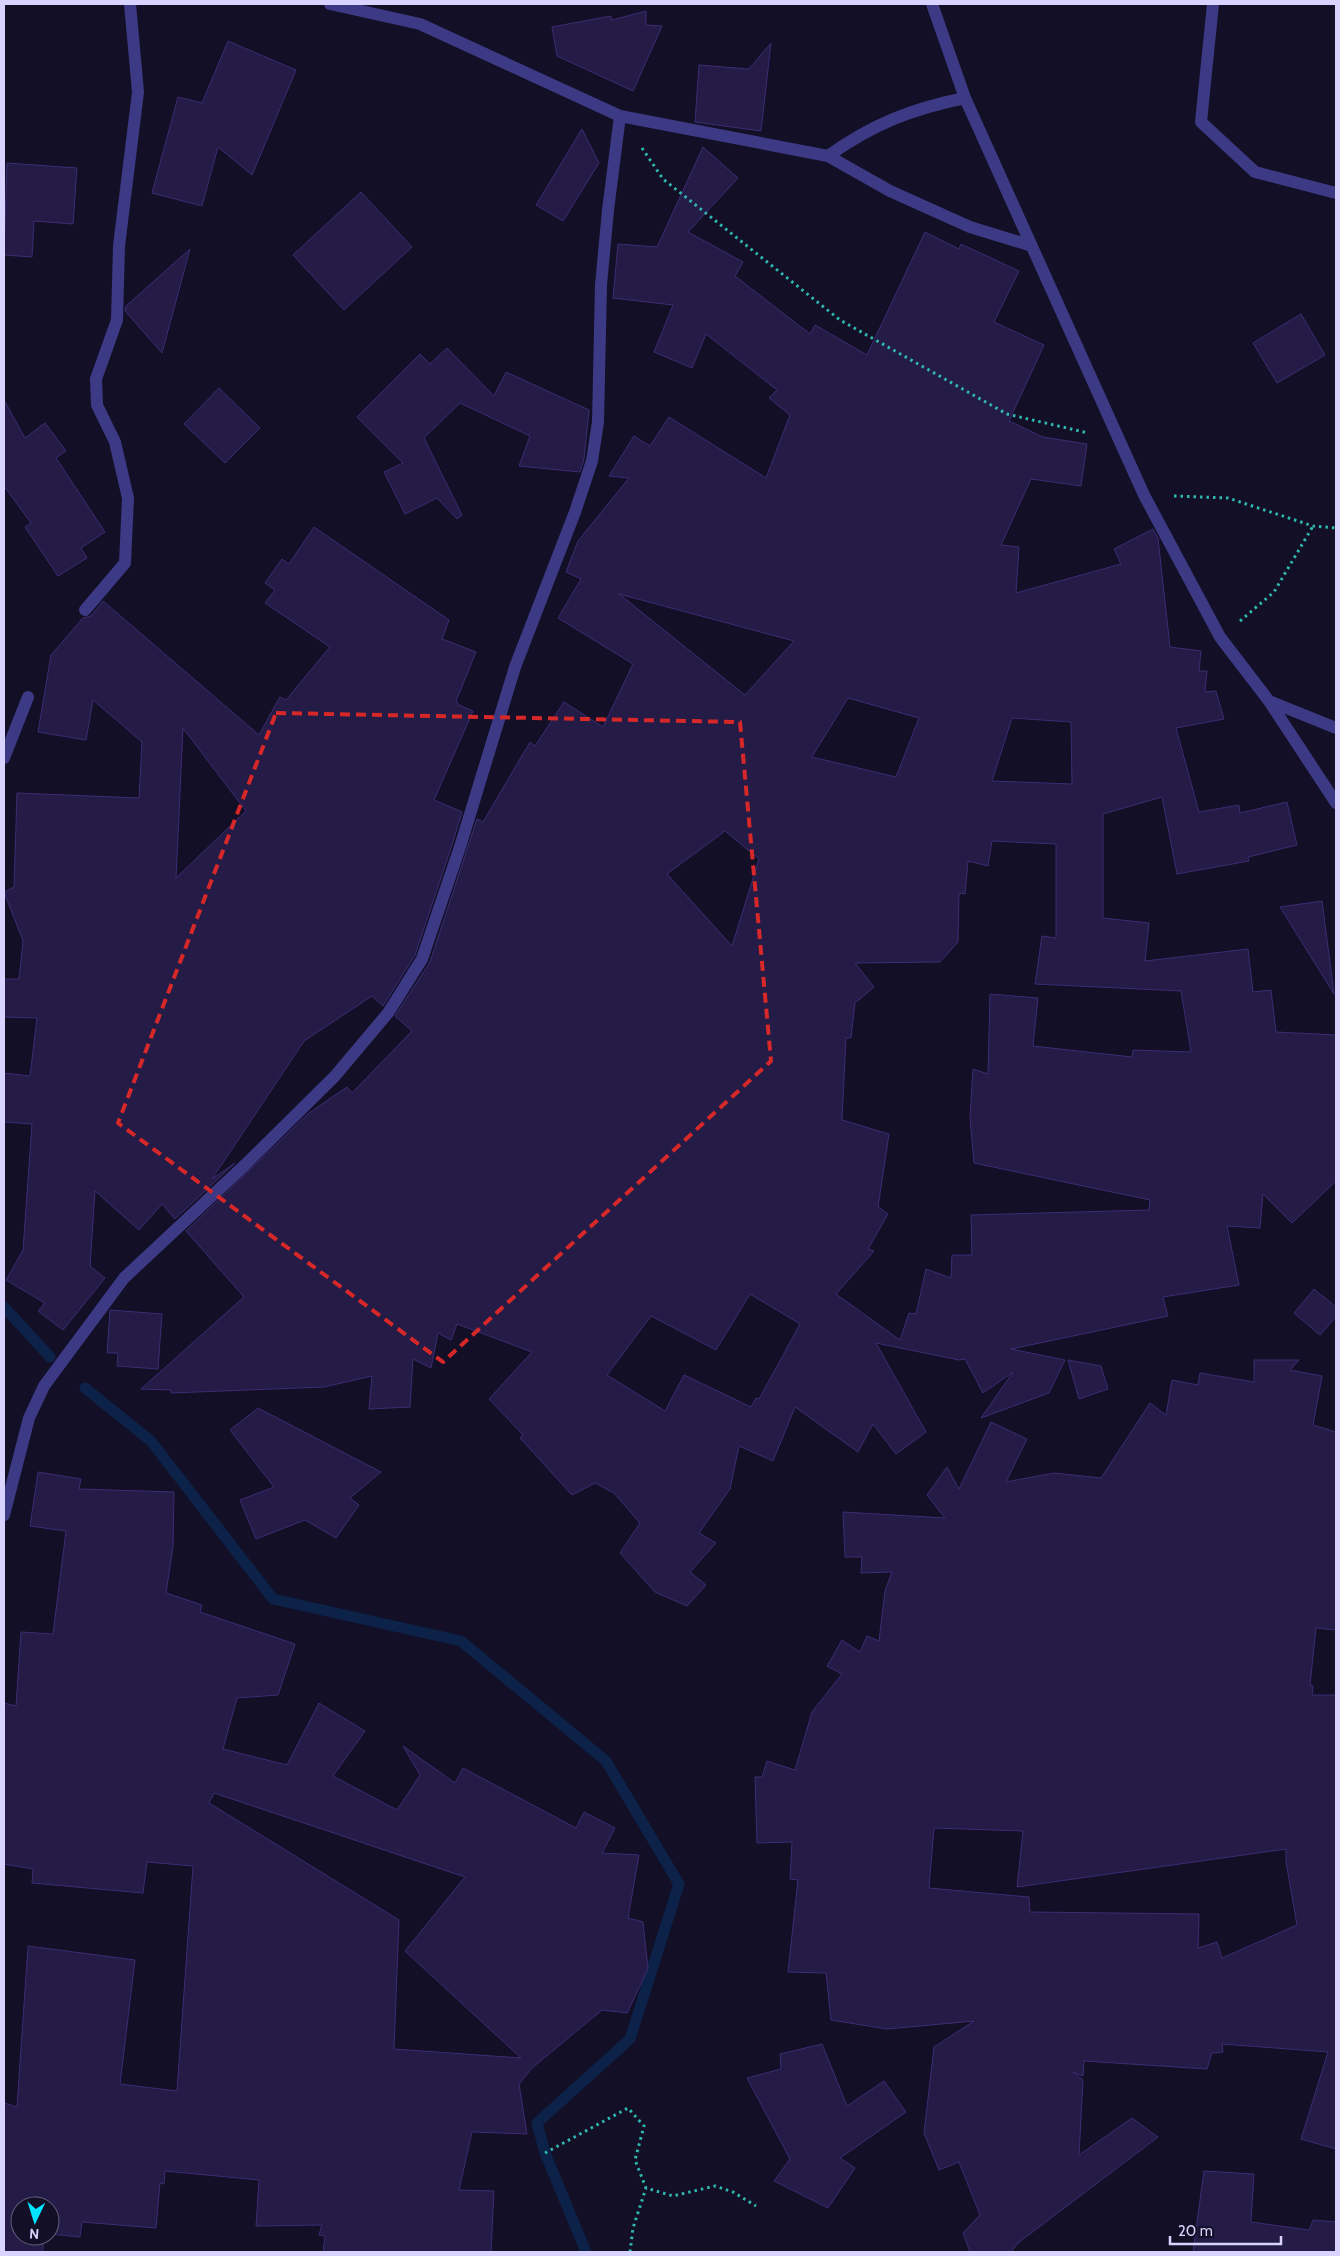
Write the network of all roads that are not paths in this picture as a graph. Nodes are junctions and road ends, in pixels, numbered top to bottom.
1 (130, 4) edge
2 (330, 4) edge
3 (932, 4) edge
4 (1213, 4) edge
5 (965, 98) junction
6 (620, 116) junction
7 (828, 156) junction
8 (1336, 193) edge
9 (1032, 246) junction
10 (85, 610) dead end
11 (28, 697) dead end
12 (1269, 701) junction
13 (1336, 728) edge
14 (4, 758) edge
15 (1336, 803) edge
16 (4, 1515) edge

1 - 10 street
2 - 6 street
3 - 5 street
4 - 8 street
5 - 7 street
5 - 9 street
6 - 7 street
6 - 16 street
7 - 9 street
9 - 12 street
11 - 14 street
12 - 13 street
12 - 15 street

